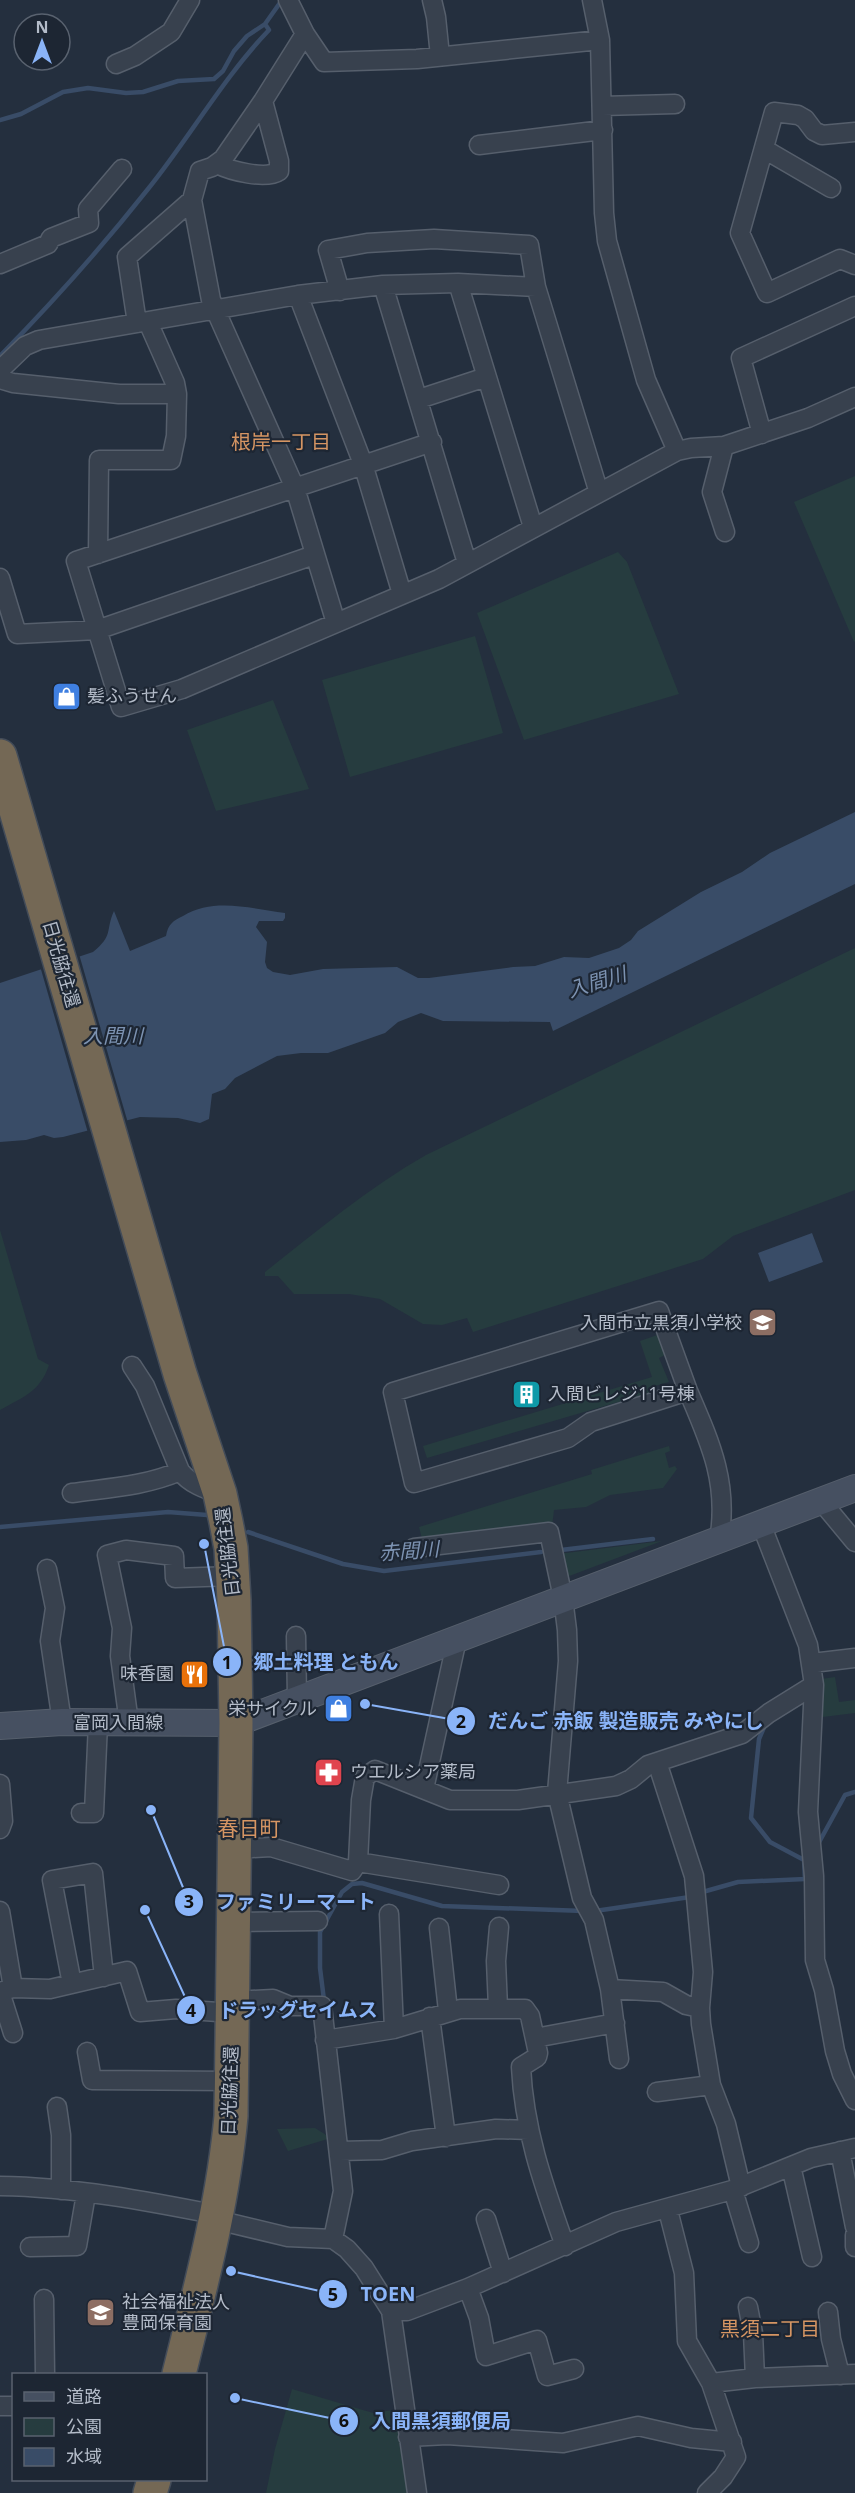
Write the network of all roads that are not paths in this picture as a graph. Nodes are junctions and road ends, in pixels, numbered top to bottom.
1 (190, 0) edge
2 (432, 0) edge
3 (592, 0) edge
4 (289, 3) edge
5 (305, 34) junction
6 (600, 40) junction
7 (440, 56) junction
8 (116, 64) dead end
9 (263, 101) junction
10 (675, 104) dead end
11 (602, 106) junction
12 (603, 130) junction
13 (855, 132) edge
14 (478, 145) dead end
15 (764, 149) junction
16 (217, 164) junction
17 (122, 170) dead end
18 (831, 188) dead end
19 (192, 200) junction
20 (0, 264) edge
21 (855, 265) edge
22 (458, 283) junction
23 (383, 285) junction
24 (536, 287) junction
25 (340, 291) junction
26 (298, 296) junction
27 (855, 306) edge
28 (214, 310) junction
29 (142, 322) junction
30 (0, 370) edge
31 (486, 378) junction
32 (0, 379) edge
33 (177, 394) junction
34 (855, 397) edge
35 (419, 399) junction
36 (762, 434) junction
37 (432, 441) junction
38 (724, 446) junction
39 (677, 451) junction
40 (363, 464) junction
41 (295, 488) junction
42 (599, 493) junction
43 (532, 527) junction
44 (725, 531) dead end
45 (98, 554) junction
46 (314, 555) junction
47 (467, 563) junction
48 (0, 578) edge
49 (402, 594) junction
50 (336, 623) junction
51 (97, 630) junction
52 (3, 766) edge
53 (132, 1366) dead end
54 (688, 1391) junction
55 (180, 1471) junction
56 (855, 1488) edge
57 (72, 1493) dead end
58 (220, 1494) junction
59 (821, 1501) junction
60 (761, 1524) junction
61 (719, 1540) junction
62 (855, 1542) edge
63 (414, 1548) dead end
64 (47, 1569) dead end
65 (233, 1576) junction
66 (563, 1598) junction
67 (296, 1636) dead end
68 (457, 1639) junction
69 (855, 1658) edge
70 (812, 1663) junction
71 (814, 1685) junction
72 (297, 1699) junction
73 (62, 1722) junction
74 (98, 1723) junction
75 (236, 1723) junction
76 (129, 1724) junction
77 (0, 1726) edge
78 (657, 1762) junction
79 (0, 1784) edge
80 (424, 1789) junction
81 (557, 1793) junction
82 (81, 1813) dead end
83 (0, 1829) edge
84 (234, 1849) junction
85 (358, 1862) junction
86 (500, 1886) dead end
87 (0, 1911) edge
88 (389, 1914) dead end
89 (318, 1921) dead end
90 (233, 1922) junction
91 (499, 1927) dead end
92 (439, 1928) dead end
93 (104, 1977) junction
94 (72, 1984) junction
95 (610, 1989) junction
96 (4, 1991) edge
97 (232, 2007) junction
98 (498, 2008) junction
99 (700, 2008) junction
100 (448, 2011) junction
101 (430, 2017) junction
102 (615, 2023) junction
103 (394, 2029) junction
104 (13, 2033) dead end
105 (535, 2038) junction
106 (325, 2040) junction
107 (87, 2052) dead end
108 (619, 2059) dead end
109 (231, 2081) junction
110 (711, 2085) junction
111 (657, 2092) dead end
112 (855, 2100) edge
113 (57, 2107) dead end
114 (529, 2130) junction
115 (446, 2137) junction
116 (847, 2150) edge
117 (339, 2151) junction
118 (791, 2166) junction
119 (0, 2186) edge
120 (737, 2188) junction
121 (61, 2190) junction
122 (86, 2194) junction
123 (854, 2204) edge
124 (668, 2210) junction
125 (218, 2217) junction
126 (486, 2219) dead end
127 (855, 2227) edge
128 (855, 2235) edge
129 (333, 2239) junction
130 (749, 2243) dead end
131 (565, 2246) junction
132 (30, 2247) dead end
133 (855, 2247) edge
134 (812, 2257) dead end
135 (503, 2273) junction
136 (468, 2288) junction
137 (44, 2299) dead end
138 (748, 2307) dead end
139 (391, 2311) junction
140 (828, 2312) dead end
141 (574, 2369) dead end
142 (45, 2373) edge
143 (179, 2373) edge
144 (847, 2375) edge
145 (755, 2378) junction
146 (711, 2383) junction
147 (408, 2437) junction
148 (732, 2442) junction
149 (417, 2493) edge
150 (707, 2493) edge

1 - 8 street
2 - 7 street
3 - 6 street
4 - 5 street
5 - 7 street
5 - 9 street
6 - 7 street
6 - 11 street
9 - 16 street
9 - 16 street
10 - 11 street
11 - 12 street
12 - 14 street
12 - 39 street
13 - 15 street
15 - 18 street
15 - 21 street
16 - 19 street
17 - 20 street
19 - 28 street
19 - 29 street
22 - 23 street
22 - 24 street
22 - 31 street
23 - 25 street
23 - 35 street
24 - 25 street
24 - 42 street
25 - 26 street
26 - 28 street
26 - 40 street
27 - 36 street
28 - 29 street
28 - 41 street
29 - 30 street
29 - 33 street
31 - 35 street
31 - 43 street
32 - 33 street
33 - 45 street
34 - 36 street
35 - 37 street
36 - 38 street
37 - 40 street
37 - 47 street
38 - 39 street
38 - 44 street
39 - 42 street
40 - 41 street
40 - 49 street
41 - 45 street
41 - 46 street
42 - 43 street
43 - 47 street
45 - 51 street
46 - 50 street
46 - 51 street
47 - 49 street
48 - 51 street
49 - 50 street
50 - 51 street
52 - 58 highway, 日光脇往還
53 - 55 street
54 - 54 street
54 - 61 street
55 - 57 street
55 - 58 street
56 - 59 street
58 - 65 highway, 日光脇往還
59 - 60 street
59 - 62 street
60 - 61 street
60 - 70 street
61 - 66 street
63 - 66 street
64 - 73 street
65 - 75 highway, 日光脇往還
65 - 76 street
66 - 68 street
66 - 81 street
67 - 72 street
68 - 72 street
68 - 80 street
69 - 70 street
70 - 71 street
71 - 78 street
71 - 112 street
72 - 75 street
73 - 74 street, 富岡入間線
73 - 77 street, 富岡入間線
74 - 76 street, 富岡入間線
74 - 82 street
75 - 76 street, 富岡入間線
75 - 84 highway, 日光脇往還
78 - 81 street
78 - 99 street
79 - 83 street
80 - 81 street
80 - 85 street
81 - 95 street
84 - 85 street
84 - 90 highway, 日光脇往還
85 - 86 street
87 - 96 street
88 - 103 street
89 - 90 street
90 - 97 highway, 日光脇往還
91 - 98 street
92 - 100 street
93 - 94 street
93 - 94 street
93 - 97 street
94 - 96 street
95 - 99 street
95 - 102 street
96 - 104 street
97 - 106 street
97 - 109 highway, 日光脇往還
98 - 100 street
98 - 105 street
99 - 110 street
100 - 101 street
101 - 103 street
101 - 115 street
102 - 105 street
102 - 108 street
103 - 106 street
105 - 114 street
106 - 117 street
107 - 109 street
109 - 125 highway, 日光脇往還
110 - 111 street
110 - 120 street
113 - 121 street
114 - 115 street
114 - 131 street
115 - 117 street
116 - 118 street
116 - 123 street
117 - 129 street
118 - 120 street
118 - 134 street
119 - 121 street
120 - 124 street
120 - 130 street
121 - 122 street
122 - 125 street
122 - 132 street
123 - 127 street
124 - 131 street
124 - 146 street
125 - 129 street
125 - 143 highway, 日光脇往還
126 - 135 street
128 - 133 street
129 - 139 street
131 - 135 street
135 - 136 street
136 - 139 street
136 - 141 street
137 - 142 street
138 - 145 street
139 - 147 street
140 - 144 street
144 - 145 street
145 - 146 street
146 - 148 street
147 - 148 street
147 - 149 street
148 - 150 street

